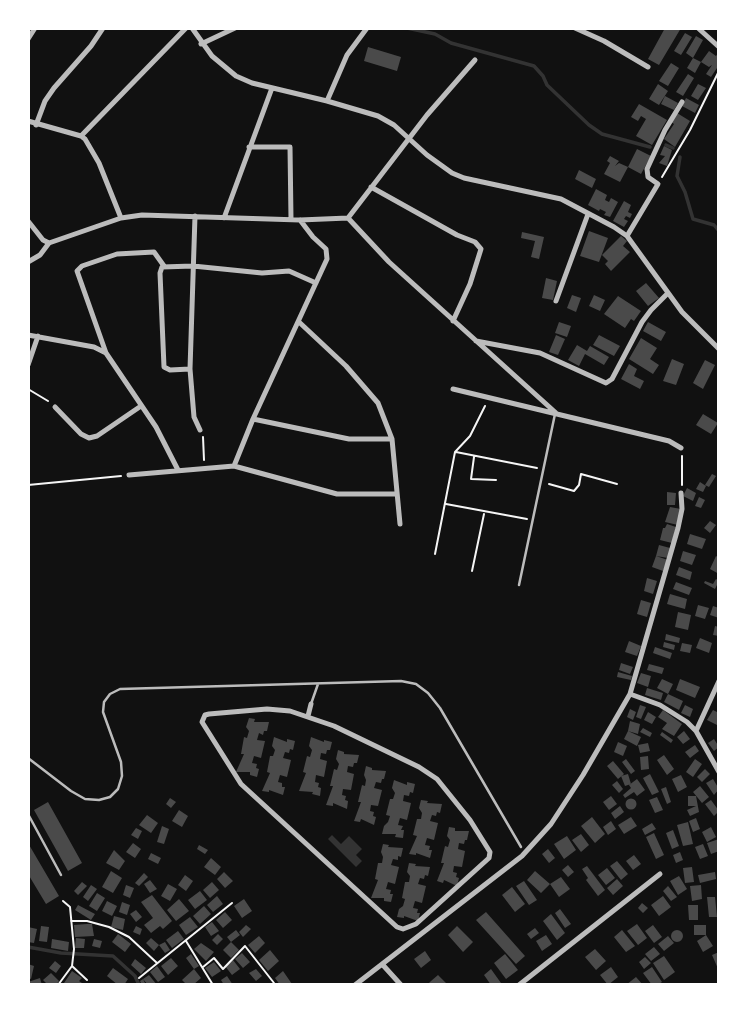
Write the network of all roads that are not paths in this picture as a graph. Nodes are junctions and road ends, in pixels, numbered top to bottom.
1 (34, 28) edge
2 (103, 28) edge
3 (186, 28) edge
4 (192, 28) edge
5 (235, 28) edge
6 (367, 28) edge
7 (575, 28) edge
8 (698, 28) edge
9 (28, 39) edge
10 (201, 44) junction
11 (719, 47) edge
12 (474, 60) dead end
13 (648, 67) dead end
14 (272, 88) junction
15 (327, 101) junction
16 (682, 102) dead end
17 (28, 121) edge
18 (36, 125) junction
19 (81, 136) junction
20 (411, 137) junction
21 (249, 147) junction
22 (371, 187) junction
23 (588, 214) junction
24 (195, 216) junction
25 (121, 218) junction
26 (224, 218) junction
27 (348, 218) junction
28 (291, 219) junction
29 (300, 220) junction
30 (28, 221) edge
31 (627, 236) junction
32 (47, 242) junction
33 (28, 262) edge
34 (192, 266) junction
35 (163, 267) junction
36 (316, 283) junction
37 (668, 293) junction
38 (556, 301) dead end
39 (453, 321) junction
40 (299, 322) junction
41 (28, 335) edge
42 (38, 336) junction
43 (477, 341) junction
44 (719, 349) edge
45 (106, 353) junction
46 (28, 365) edge
47 (190, 369) junction
48 (453, 389) dead end
49 (141, 406) junction
50 (55, 407) road end
51 (556, 413) junction
52 (253, 419) junction
53 (200, 430) road end
54 (392, 439) junction
55 (681, 448) road end
56 (234, 466) junction
57 (178, 470) junction
58 (129, 475) road end
59 (681, 493) road end
60 (397, 494) junction
61 (400, 524) dead end
62 (519, 585) dead end
63 (719, 681) edge
64 (318, 684) junction
65 (630, 694) junction
66 (311, 704) joint
67 (308, 716) junction
68 (696, 731) junction
69 (28, 758) edge
70 (719, 772) edge
71 (28, 814) edge
72 (30, 823) edge
73 (35, 828) junction
74 (28, 832) edge
75 (521, 847) joint
76 (522, 856) junction
77 (660, 874) dead end
78 (61, 875) dead end
79 (382, 964) junction
80 (355, 985) edge
81 (401, 985) edge
82 (519, 985) edge

1 - 9 street
2 - 18 street
3 - 19 street
4 - 10 street
5 - 10 street
6 - 15 street
7 - 13 street
8 - 11 street
10 - 14 street
12 - 20 street
14 - 15 street
14 - 21 street
15 - 20 street
16 - 31 street
17 - 18 street
18 - 19 street
19 - 25 street
20 - 22 street
20 - 23 street
21 - 26 street
21 - 28 street
22 - 27 street
22 - 39 street
23 - 31 street
23 - 38 street
24 - 25 street
24 - 26 street
24 - 34 street
25 - 32 street
26 - 28 street
27 - 29 street
27 - 39 street
28 - 29 street
29 - 36 street
30 - 32 street
31 - 37 street
32 - 33 street
34 - 35 street
34 - 36 street
34 - 47 street
35 - 45 street
35 - 47 street
36 - 40 street
37 - 43 street
37 - 44 street
39 - 43 street
40 - 52 street
40 - 54 street
41 - 42 street
42 - 45 street
42 - 46 street
43 - 51 street
45 - 49 street
47 - 53 street
48 - 51 street
49 - 50 street
49 - 57 street
51 - 55 street
51 - 62 lane
52 - 54 street
52 - 56 street
54 - 60 street
56 - 57 street
56 - 60 street
57 - 58 street
59 - 65 street
60 - 61 street
63 - 68 street
64 - 66 lane
64 - 69 lane
64 - 75 lane
65 - 68 street
65 - 76 street
66 - 67 street
67 - 67 street
68 - 70 street
71 - 72 lane
72 - 73 lane
73 - 74 lane
73 - 78 lane
75 - 76 street
76 - 79 street
77 - 82 street
79 - 80 street
79 - 81 street

